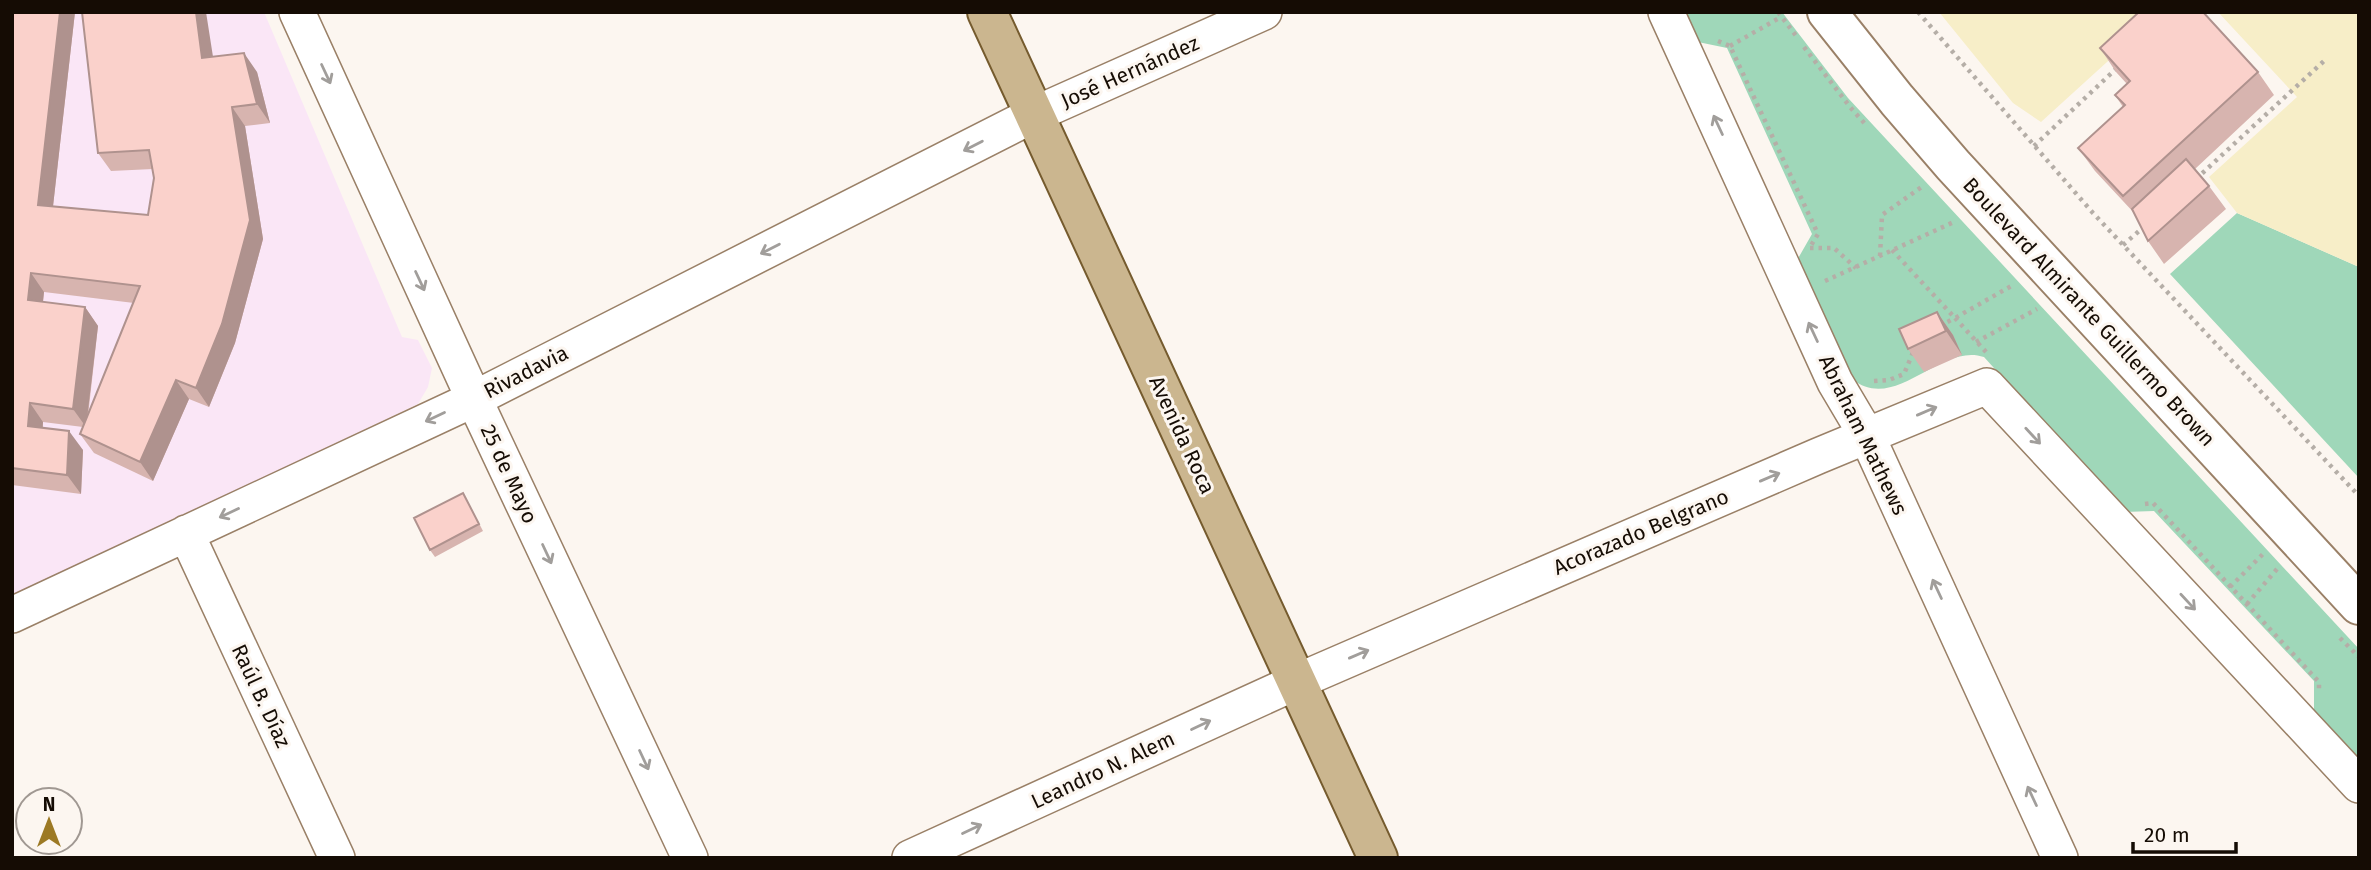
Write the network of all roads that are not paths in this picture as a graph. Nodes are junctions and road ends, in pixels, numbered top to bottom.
1 (297, 12) edge
2 (987, 12) edge
3 (1264, 12) edge
4 (1666, 12) edge
5 (1827, 12) edge
6 (1033, 115) junction
7 (474, 399) junction
8 (1867, 436) junction
9 (186, 533) junction
10 (2359, 605) edge
11 (12, 615) edge
12 (1296, 682) junction
13 (2359, 785) edge
14 (337, 858) edge
15 (690, 858) edge
16 (910, 858) edge
17 (1378, 858) edge
18 (2060, 858) edge

1 -> 7 street, 25 de Mayo
2 - 6 main road, Avenida Roca
3 - 6 street, José Hernández
8 -> 4 street, Abraham Mathews
5 - 10 main road, Boulevard Almirante Guillermo Brown
6 -> 7 street, Rivadavia
6 - 12 main road, Avenida Roca
7 -> 9 street, Rivadavia
7 -> 15 street, 25 de Mayo
12 -> 8 street, Acorazado Belgrano
8 -> 13 street, Acorazado Belgrano
18 -> 8 street, Abraham Mathews
9 - 11 street, Rivadavia
9 - 14 street, Raúl B. Díaz
16 -> 12 street, Leandro N. Alem
12 - 17 main road, Avenida Roca

